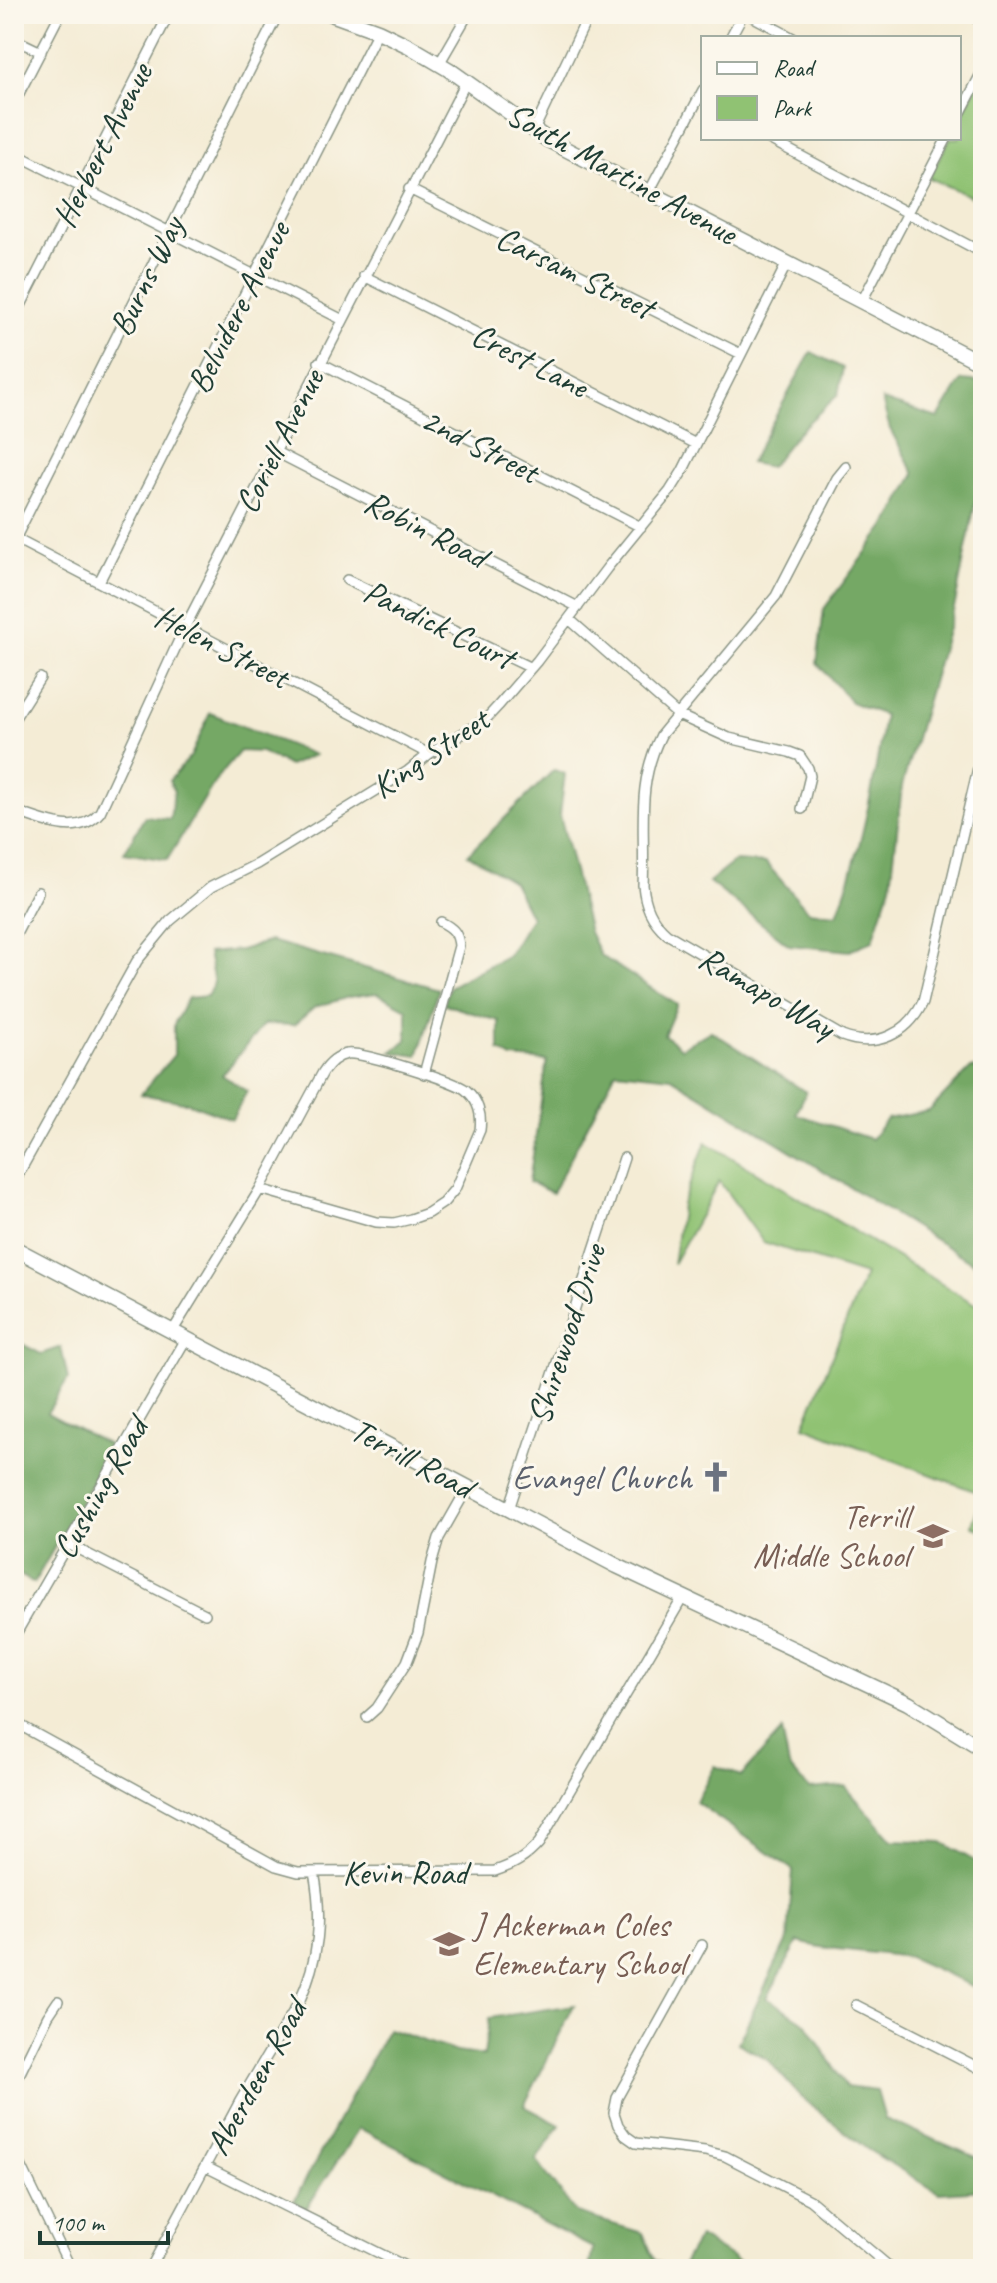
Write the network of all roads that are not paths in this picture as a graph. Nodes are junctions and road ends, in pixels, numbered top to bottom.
1 (60, 14) edge
2 (169, 14) edge
3 (278, 14) edge
4 (334, 14) edge
5 (468, 14) edge
6 (589, 14) edge
7 (746, 14) edge
8 (967, 14) edge
9 (983, 22) edge
10 (378, 31) junction
11 (731, 36) edge
12 (789, 36) edge
13 (14, 39) edge
14 (41, 52) junction
15 (439, 64) junction
16 (983, 70) edge
17 (466, 82) junction
18 (700, 102) edge
19 (14, 103) edge
20 (961, 112) edge
21 (534, 130) junction
22 (771, 140) edge
23 (946, 140) edge
24 (14, 153) edge
25 (81, 187) junction
26 (409, 189) junction
27 (649, 192) junction
28 (908, 213) junction
29 (168, 231) junction
30 (983, 253) edge
31 (787, 263) junction
32 (254, 275) junction
33 (364, 276) junction
34 (862, 301) junction
35 (14, 319) edge
36 (341, 319) junction
37 (741, 354) junction
38 (319, 362) junction
39 (983, 364) edge
40 (696, 444) junction
41 (274, 451) junction
42 (846, 467) dead end
43 (641, 527) junction
44 (15, 538) edge
45 (347, 580) dead end
46 (99, 582) junction
47 (578, 607) junction
48 (569, 619) junction
49 (185, 627) junction
50 (531, 668) junction
51 (40, 678) dead end
52 (678, 715) junction
53 (14, 719) edge
54 (983, 747) edge
55 (429, 754) junction
56 (978, 794) edge
57 (802, 809) dead end
58 (14, 811) edge
59 (38, 892) dead end
60 (441, 922) dead end
61 (14, 938) edge
62 (424, 1074) junction
63 (624, 1158) dead end
64 (14, 1182) edge
65 (260, 1189) junction
66 (14, 1248) edge
67 (179, 1335) junction
68 (468, 1487) junction
69 (509, 1509) junction
70 (68, 1544) junction
71 (683, 1597) junction
72 (205, 1614) dead end
73 (14, 1637) edge
74 (367, 1717) dead end
75 (14, 1722) edge
76 (983, 1749) edge
77 (314, 1872) junction
78 (702, 1945) dead end
79 (58, 2001) dead end
80 (856, 2005) dead end
81 (983, 2070) edge
82 (14, 2085) edge
83 (14, 2151) edge
84 (206, 2167) junction
85 (405, 2268) edge
86 (71, 2269) edge
87 (150, 2269) edge
88 (892, 2269) edge

1 - 14 street
2 - 25 street, Herbert Avenue
3 - 29 street, Burns Way
4 - 10 street, South Martine Avenue
5 - 15 street
6 - 21 street
7 - 11 street
7 - 12 street
8 - 9 street
10 - 15 street, South Martine Avenue
10 - 32 street, Belvidere Avenue
13 - 14 street
14 - 19 street
15 - 17 street, South Martine Avenue
16 - 20 street
17 - 21 street, South Martine Avenue
17 - 26 street, Coriell Avenue
18 - 27 street
21 - 27 street, South Martine Avenue
22 - 28 street
23 - 28 street
24 - 25 street
25 - 29 street
25 - 35 street, Herbert Avenue
26 - 33 street, Coriell Avenue
26 - 37 street, Carsam Street
27 - 31 street, South Martine Avenue
28 - 30 street
28 - 34 street
29 - 32 street
29 - 44 street, Burns Way
31 - 34 street, South Martine Avenue
31 - 37 street, King Street
32 - 36 street
32 - 46 street, Belvidere Avenue
33 - 36 street, Coriell Avenue
33 - 40 street, Crest Lane
34 - 39 street, South Martine Avenue
36 - 38 street, Coriell Avenue
37 - 40 street, King Street
38 - 41 street, Coriell Avenue
38 - 43 street, 2nd Street
40 - 43 street, King Street
41 - 47 street, Robin Road
41 - 49 street, Coriell Avenue
42 - 52 street, Ramapo Way
43 - 47 street, King Street
44 - 46 street, Helen Street
45 - 50 street, Pandick Court
46 - 49 street, Helen Street
47 - 48 street, King Street
48 - 50 street, King Street
48 - 52 street
49 - 55 street, Helen Street
49 - 58 street, Coriell Avenue
50 - 55 street, King Street
51 - 53 street
52 - 56 street, Ramapo Way
52 - 57 street
54 - 56 street, Ramapo Way
55 - 64 street, King Street
59 - 61 street
60 - 62 street
62 - 65 street
62 - 65 street
63 - 69 street, Shirewood Drive
65 - 67 street, Cushing Road
66 - 67 street, Terrill Road
67 - 68 street, Terrill Road
67 - 70 street, Cushing Road
68 - 69 street, Terrill Road
68 - 74 street
69 - 71 street, Terrill Road
70 - 72 street
70 - 73 street, Cushing Road
71 - 76 street, Terrill Road
71 - 77 street, Kevin Road
75 - 77 street, Kevin Road
77 - 84 street, Aberdeen Road
78 - 88 street
79 - 82 street
80 - 81 street
83 - 86 street
84 - 85 street
84 - 87 street, Aberdeen Road

